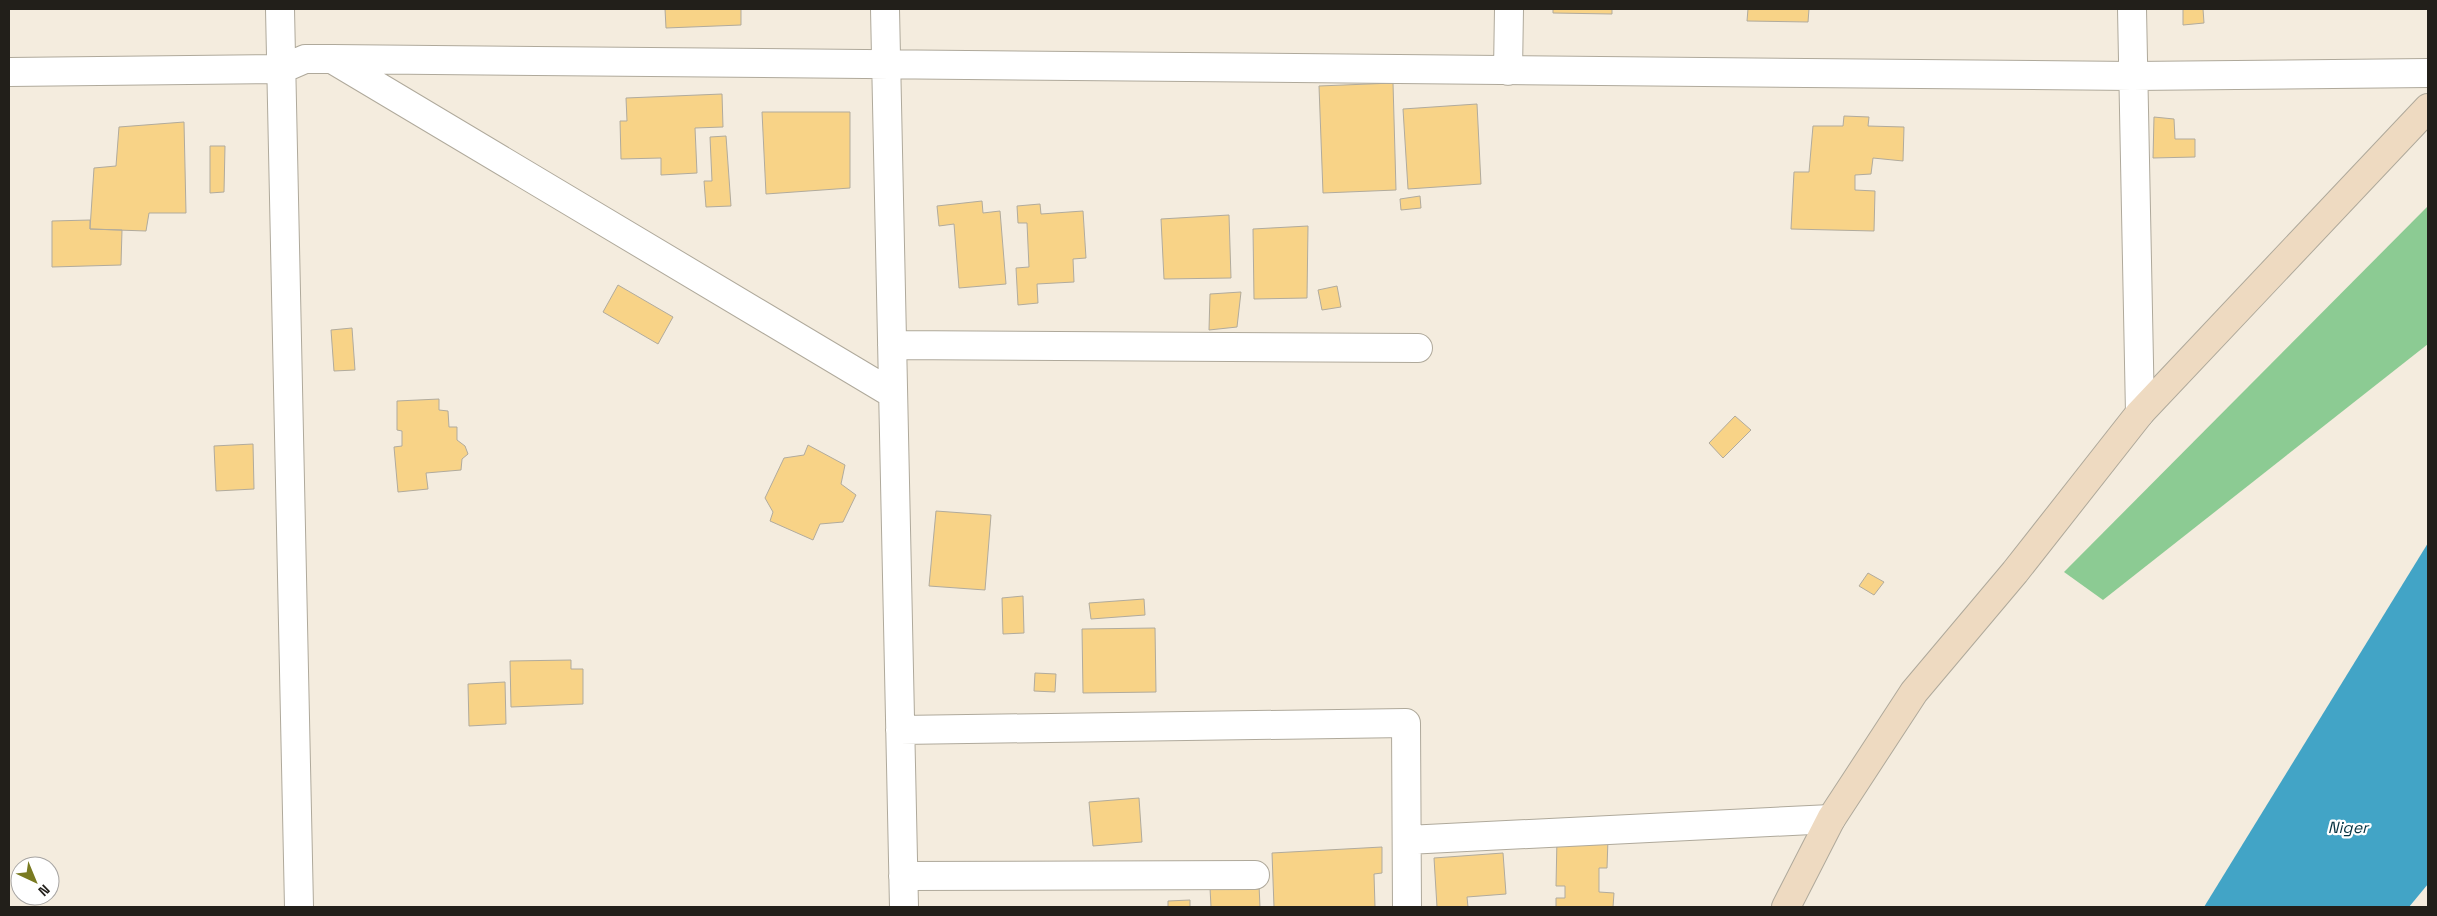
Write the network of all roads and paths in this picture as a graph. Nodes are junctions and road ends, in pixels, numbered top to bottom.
1 (280, 9) edge
2 (885, 9) edge
3 (1509, 9) edge
4 (2132, 9) edge
5 (332, 59) junction
6 (886, 65) junction
7 (282, 69) junction
8 (1508, 71) junction
9 (9, 72) edge
10 (2428, 73) edge
11 (2133, 76) junction
12 (2428, 108) edge
13 (892, 346) junction
14 (1418, 348) dead end
15 (893, 394) junction
16 (2140, 413) junction
17 (900, 730) junction
18 (1831, 819) junction
19 (1407, 840) junction
20 (1255, 875) dead end
21 (903, 876) junction
22 (299, 907) edge
23 (904, 907) edge
24 (1407, 907) edge
25 (1786, 907) edge

1 - 7 street
2 - 6 street
3 - 8 street
4 - 11 street
5 - 6 street
5 - 7 street
5 - 15 street
6 - 8 street
6 - 13 street
7 - 9 street
7 - 22 street
8 - 11 street
10 - 11 street
11 - 16 street
12 - 16 main road
13 - 14 street
13 - 15 street
15 - 17 street
16 - 18 main road
17 - 19 street
17 - 21 street
18 - 19 street
18 - 25 main road
19 - 24 street
20 - 21 street
21 - 23 street

